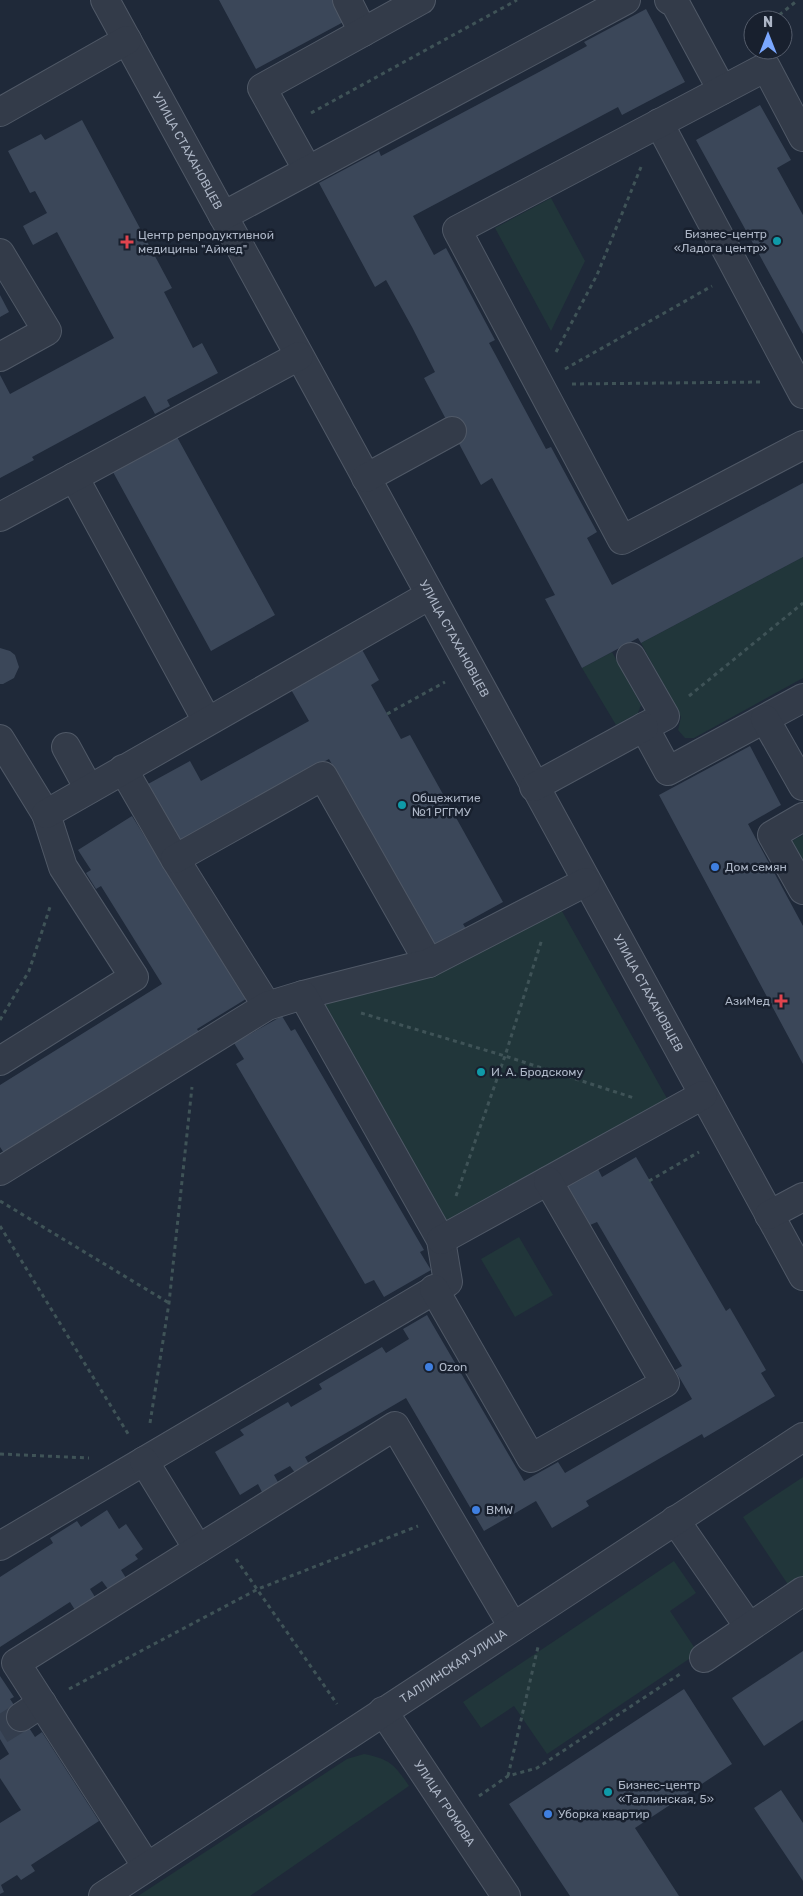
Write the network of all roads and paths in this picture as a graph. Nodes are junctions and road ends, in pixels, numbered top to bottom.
1 (105, 0) edge
2 (347, 0) edge
3 (421, 0) edge
4 (518, 0) edge
5 (626, 0) edge
6 (798, 0) edge
7 (677, 1) edge
8 (786, 10) edge
9 (363, 32) junction
10 (127, 40) junction
11 (722, 90) junction
12 (0, 112) edge
13 (659, 123) junction
14 (284, 128) junction
15 (803, 137) edge
16 (307, 170) junction
17 (223, 216) junction
18 (0, 253) edge
19 (738, 272) junction
20 (299, 356) junction
21 (0, 357) edge
22 (539, 384) junction
23 (800, 388) edge
24 (452, 431) dead end
25 (803, 445) edge
26 (74, 477) junction
27 (366, 478) junction
28 (0, 516) edge
29 (430, 595) junction
30 (803, 603) edge
31 (631, 657) dead end
32 (470, 669) junction
33 (803, 698) edge
34 (683, 701) dead end
35 (387, 714) dead end
36 (765, 719) junction
37 (207, 721) junction
38 (644, 727) junction
39 (0, 739) edge
40 (66, 747) dead end
41 (123, 769) junction
42 (799, 771) edge
43 (534, 787) junction
44 (89, 789) junction
45 (46, 814) junction
46 (803, 817) edge
47 (175, 859) junction
48 (63, 867) junction
49 (586, 882) junction
50 (803, 890) edge
51 (555, 898) junction
52 (429, 964) junction
53 (303, 995) junction
54 (267, 1006) junction
55 (358, 1012) dead end
56 (0, 1020) edge
57 (193, 1050) junction
58 (506, 1056) junction
59 (0, 1061) edge
60 (703, 1095) junction
61 (675, 1111) junction
62 (699, 1152) dead end
63 (0, 1170) edge
64 (548, 1181) junction
65 (650, 1181) dead end
66 (803, 1197) edge
67 (0, 1201) edge
68 (769, 1215) junction
69 (0, 1226) edge
70 (441, 1240) junction
71 (803, 1276) edge
72 (434, 1289) junction
73 (169, 1303) junction
74 (803, 1437) edge
75 (0, 1454) edge
76 (96, 1458) dead end
77 (144, 1460) junction
78 (447, 1515) junction
79 (675, 1520) junction
80 (209, 1542) junction
81 (0, 1546) edge
82 (258, 1589) junction
83 (803, 1591) edge
84 (513, 1627) junction
85 (749, 1627) junction
86 (539, 1641) dead end
87 (704, 1658) joint
88 (337, 1704) dead end
89 (31, 1710) junction
90 (383, 1711) junction
91 (508, 1776) junction
92 (478, 1796) dead end
93 (147, 1867) junction
94 (103, 1896) edge
95 (506, 1896) edge

1 - 10 street, УЛИЦА СТАХАНОВЦЕВ
2 - 9 street
3 - 9 street
4 - 14 path
5 - 16 street
6 - 8 path
7 - 11 street
9 - 14 street
10 - 12 street
10 - 17 street, УЛИЦА СТАХАНОВЦЕВ
11 - 13 street
11 - 15 street
13 - 19 street
13 - 22 path
13 - 22 street
14 - 16 street
16 - 17 street
17 - 20 street, УЛИЦА СТАХАНОВЦЕВ
18 - 21 street
19 - 22 path
19 - 23 street
20 - 26 street
20 - 27 street, УЛИЦА СТАХАНОВЦЕВ
22 - 23 path
22 - 25 street
24 - 27 street
26 - 28 street
26 - 37 street
27 - 29 street, УЛИЦА СТАХАНОВЦЕВ
29 - 32 street, УЛИЦА СТАХАНОВЦЕВ
29 - 37 street
30 - 34 path
31 - 38 street
32 - 35 path
32 - 43 street, УЛИЦА СТАХАНОВЦЕВ
33 - 36 street
36 - 38 street
36 - 42 street
37 - 41 street
38 - 43 street
39 - 45 street
40 - 44 street
41 - 44 street
41 - 47 street
43 - 49 street, УЛИЦА СТАХАНОВЦЕВ
44 - 45 street
45 - 48 street
46 - 50 street
47 - 52 street
47 - 54 street
48 - 56 path
48 - 59 street
49 - 51 street
49 - 60 street, УЛИЦА СТАХАНОВЦЕВ
51 - 52 street
51 - 58 path
52 - 53 street
53 - 54 street
53 - 70 street
54 - 57 street
55 - 58 path
57 - 63 street
57 - 73 path
58 - 61 path
58 - 70 path
60 - 61 street
60 - 68 street, УЛИЦА СТАХАНОВЦЕВ
61 - 64 street
62 - 65 path
64 - 70 street
64 - 72 street
66 - 68 street
67 - 73 path
68 - 71 street, УЛИЦА СТАХАНОВЦЕВ
69 - 77 path
70 - 72 street
72 - 77 street
73 - 77 path
74 - 79 street, ТАЛЛИНСКАЯ УЛИЦА
75 - 76 path
77 - 80 street
77 - 81 street
78 - 80 street
78 - 82 path
78 - 84 street
79 - 84 street, ТАЛЛИНСКАЯ УЛИЦА
79 - 85 street
80 - 82 path
80 - 89 street
82 - 88 path
82 - 89 path
83 - 85 street
84 - 90 street, ТАЛЛИНСКАЯ УЛИЦА
85 - 87 street
86 - 91 path
87 - 91 path
89 - 93 street
90 - 93 street, ТАЛЛИНСКАЯ УЛИЦА
90 - 95 street, УЛИЦА ГРОМОВА
91 - 92 path
93 - 94 street, ТАЛЛИНСКАЯ УЛИЦА

